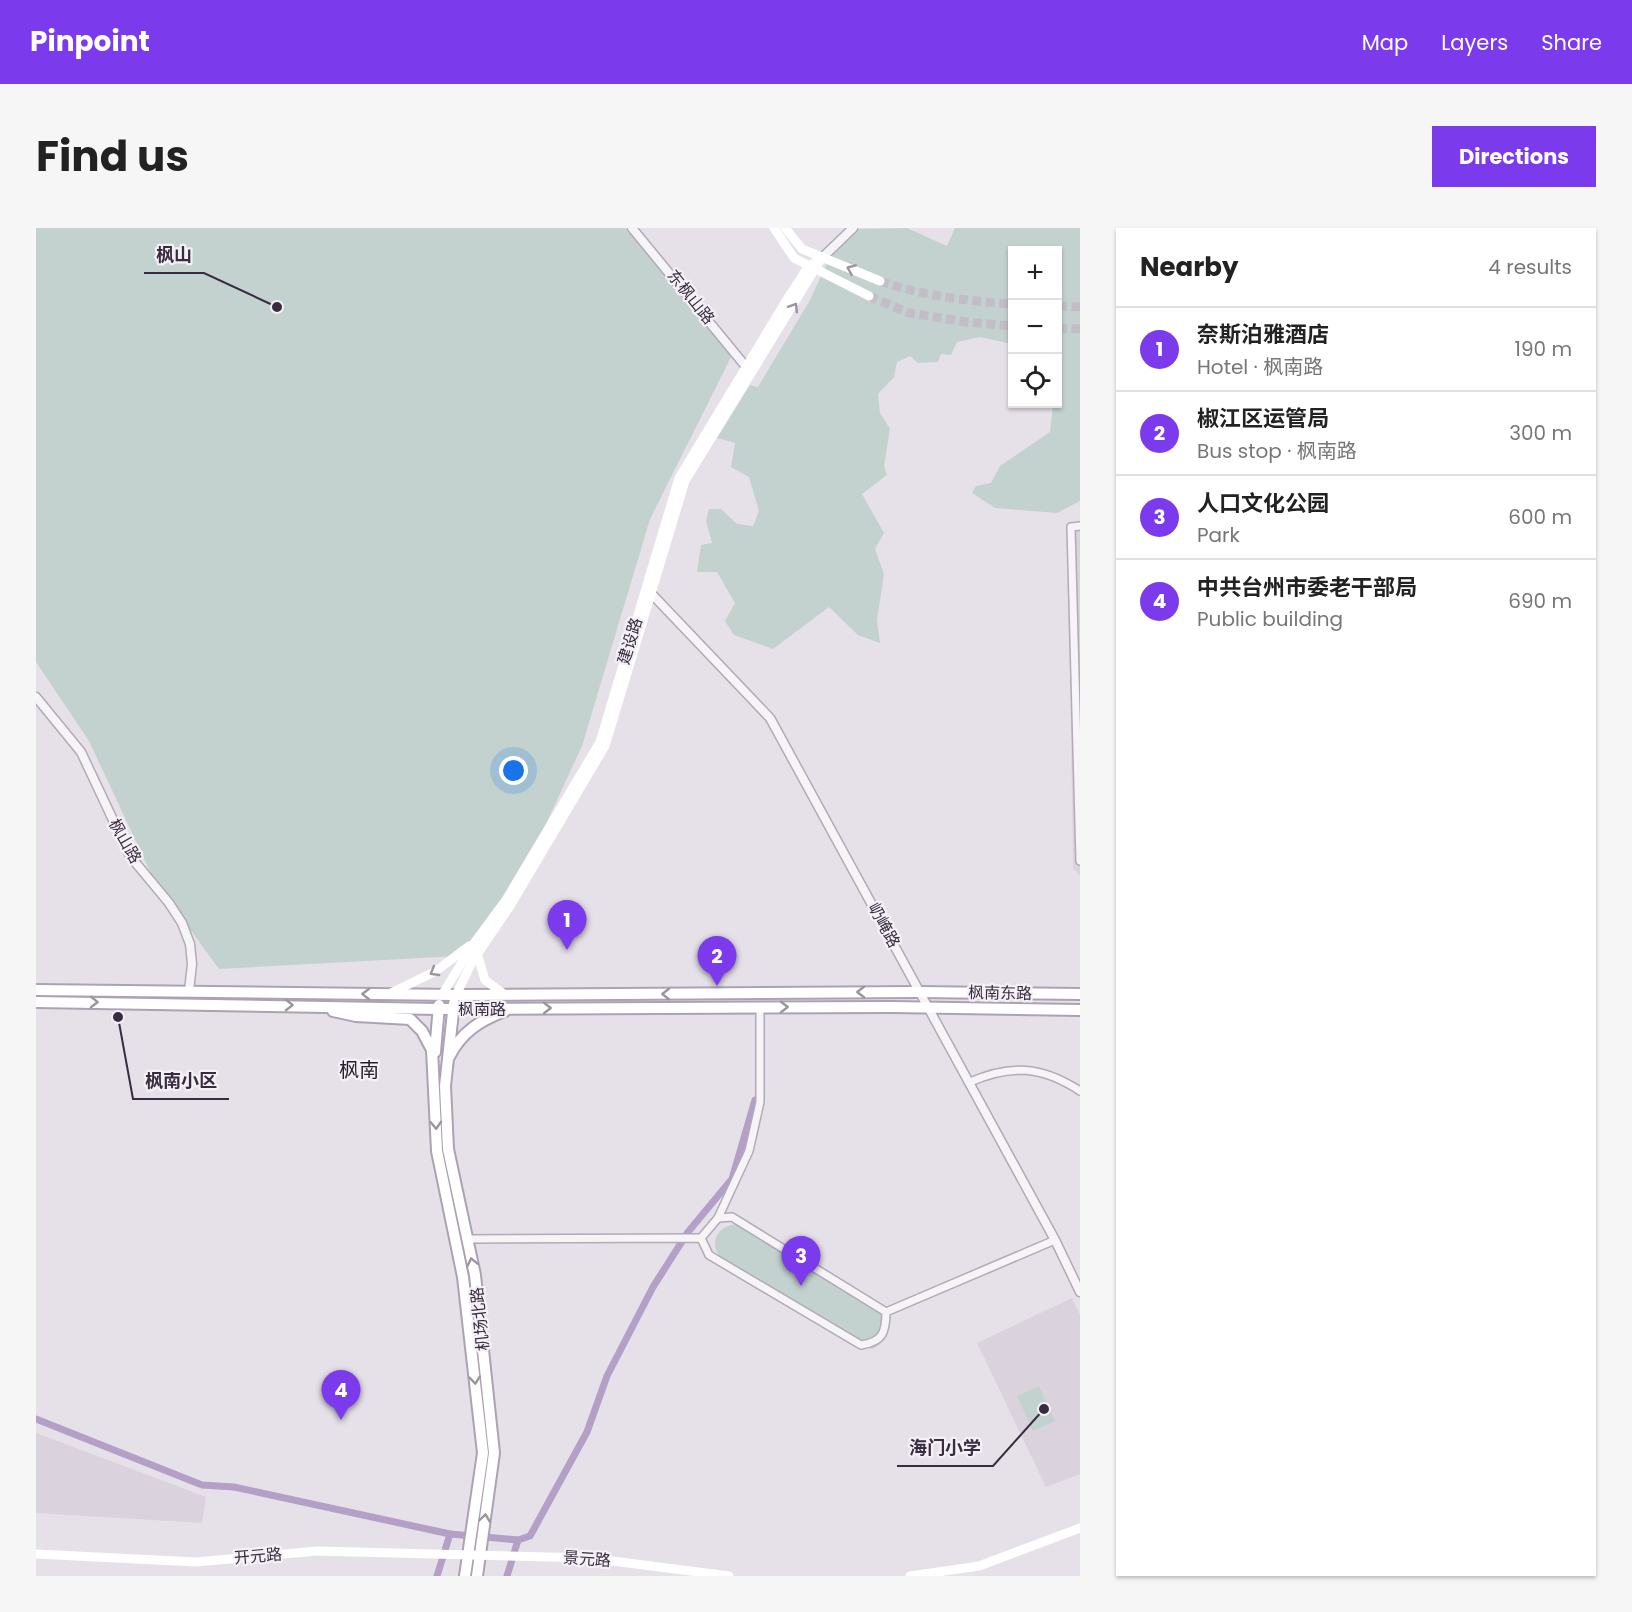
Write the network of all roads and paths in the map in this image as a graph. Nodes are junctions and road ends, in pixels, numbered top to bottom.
1 (632, 228) edge
2 (774, 228) edge
3 (785, 228) edge
4 (853, 228) edge
5 (822, 257) junction
6 (812, 269) junction
7 (880, 281) tunnel mouth
8 (869, 296) tunnel mouth
9 (747, 368) junction
10 (1080, 526) edge
11 (650, 591) junction
12 (1078, 672) edge
13 (36, 697) edge
14 (1078, 753) edge
15 (1080, 861) edge
16 (476, 940) junction
17 (477, 953) junction
18 (36, 990) edge
19 (189, 991) junction
20 (919, 992) junction
21 (387, 994) junction
22 (1080, 994) edge
23 (442, 995) junction
24 (456, 995) junction
25 (506, 995) junction
26 (36, 1002) edge
27 (319, 1006) junction
28 (513, 1008) junction
29 (760, 1008) junction
30 (927, 1008) junction
31 (438, 1009) junction
32 (452, 1009) junction
33 (1080, 1010) edge
34 (447, 1062) junction
35 (434, 1067) junction
36 (970, 1082) junction
37 (1080, 1091) edge
38 (718, 1218) junction
39 (700, 1238) junction
40 (467, 1239) junction
41 (1055, 1240) junction
42 (1080, 1292) edge
43 (886, 1312) junction
44 (1080, 1528) edge
45 (36, 1554) edge
46 (463, 1555) junction
47 (480, 1555) junction
48 (968, 1572) edge
49 (465, 1576) edge
50 (477, 1576) edge
51 (729, 1576) edge
52 (910, 1576) edge

1 - 9 street, 东枫山路
2 - 6 main road
3 - 5 main road
4 - 5 street
5 - 6 main road, 建设路
7 -> 5 main road
6 - 8 main road
6 - 9 main road, 建设路
11 -> 6 main road, 建设路
9 - 11 main road, 建设路
10 - 12 street
11 - 16 main road, 建设路
11 - 17 main road, 建设路
11 - 20 street, 屷崦路
12 - 14 street
13 - 19 street, 枫山路
14 - 15 street
16 -> 21 main road
16 - 23 main road, 建设路
17 - 24 main road, 建设路
17 - 25 main road
18 - 19 main road, 枫南路
21 -> 19 main road, 枫南路
20 - 22 main road, 枫南东路
20 -> 25 main road, 枫南路
20 - 30 street, 屷崦路
21 - 23 main road, 枫南路
23 - 24 main road, 枫南路
23 - 31 main road, 建设路
24 - 25 main road, 枫南路
24 - 32 main road, 机场北路
26 -> 27 main road, 枫南路
27 - 31 main road, 枫南路
27 - 35 main road
28 -> 29 main road, 枫南路
28 - 32 main road, 枫南路
28 - 34 main road
29 -> 30 main road, 枫南路
29 - 38 street
30 - 33 main road, 枫南路
30 - 36 street, 屷崦路
31 - 32 main road, 枫南路
31 - 35 main road, 建设路
32 - 34 main road, 机场北路
34 - 40 main road, 机场北路
35 -> 46 main road, 机场北路
36 - 37 street
36 - 41 street, 屷崦路
38 - 39 street
38 - 43 street
39 - 40 street
39 - 43 street
47 -> 40 main road, 机场北路
41 - 42 street, 屷崦路
41 - 43 street
44 - 48 main road
45 - 46 main road, 开元路
46 - 47 main road, 开元路
46 - 49 main road, 机场北路
47 - 50 main road, 机场北路
47 - 51 main road, 景元路
48 - 52 main road

